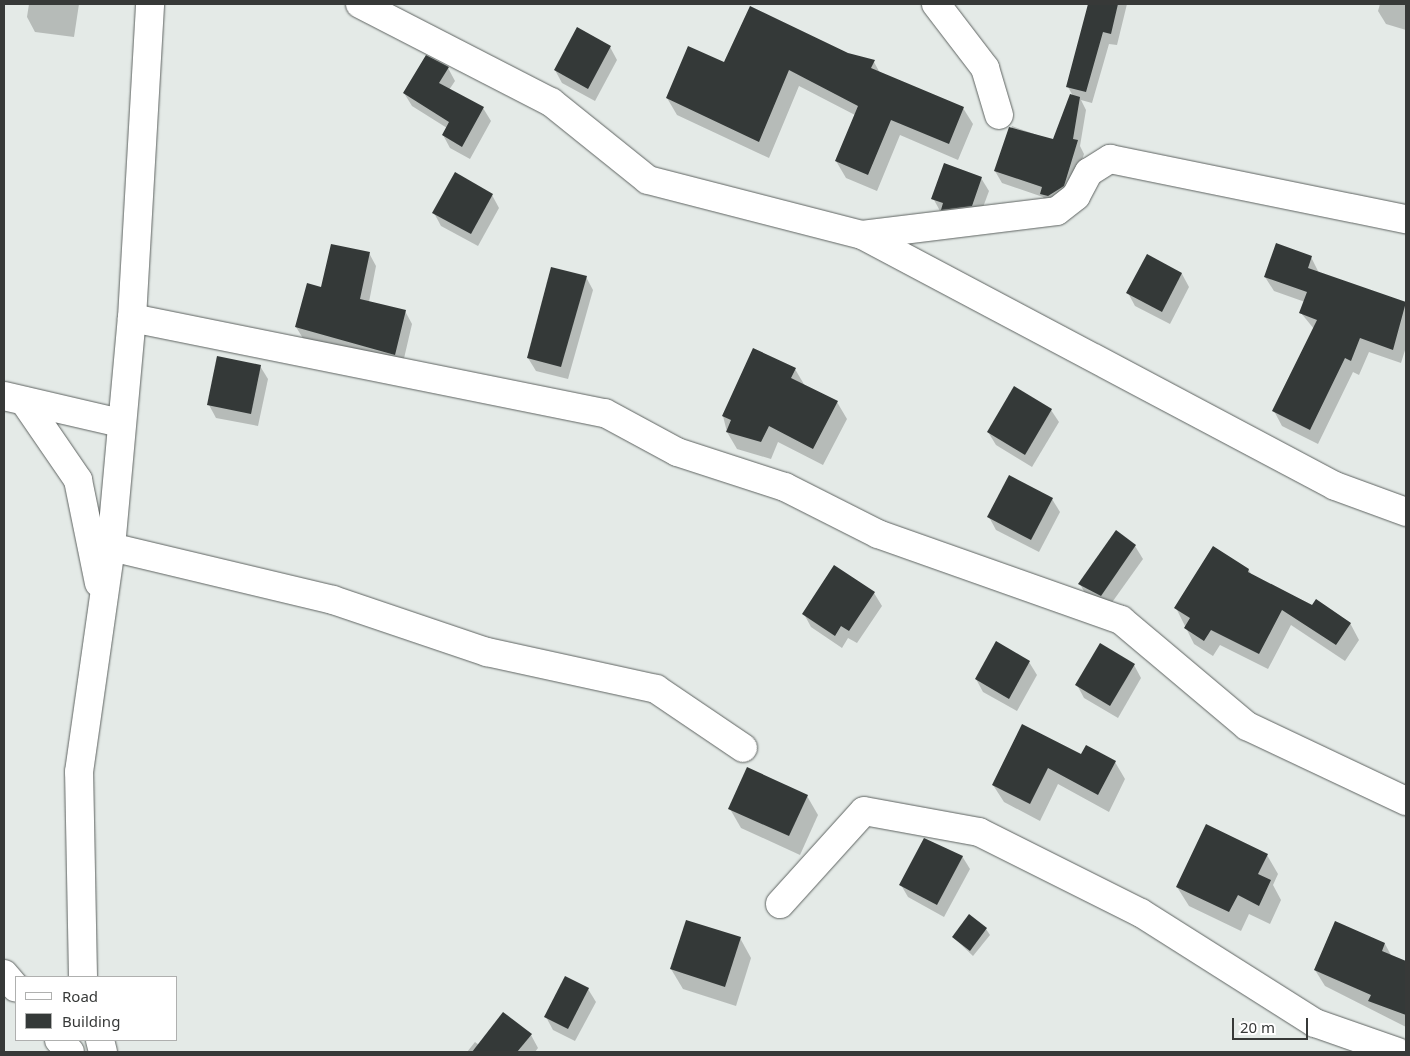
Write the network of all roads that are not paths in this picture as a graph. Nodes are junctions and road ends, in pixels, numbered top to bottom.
1 (150, 4) edge
2 (360, 4) edge
3 (936, 4) edge
4 (999, 115) dead end
5 (1406, 219) edge
6 (862, 235) junction
7 (132, 318) junction
8 (14, 398) edge
9 (120, 423) junction
10 (1406, 512) edge
11 (111, 547) junction
12 (102, 599) junction
13 (744, 748) dead end
14 (1406, 801) edge
15 (780, 904) dead end
16 (4, 974) edge
17 (83, 976) edge
18 (15, 987) edge
19 (60, 1041) edge
20 (70, 1052) edge
21 (1398, 1052) edge

1 - 7 street
2 - 6 street
3 - 4 street
5 - 6 street
6 - 10 street
7 - 9 street
7 - 14 street
8 - 9 street
8 - 12 street
9 - 11 street
11 - 12 street
11 - 13 street
12 - 17 street
15 - 21 street
16 - 18 street
19 - 20 street

